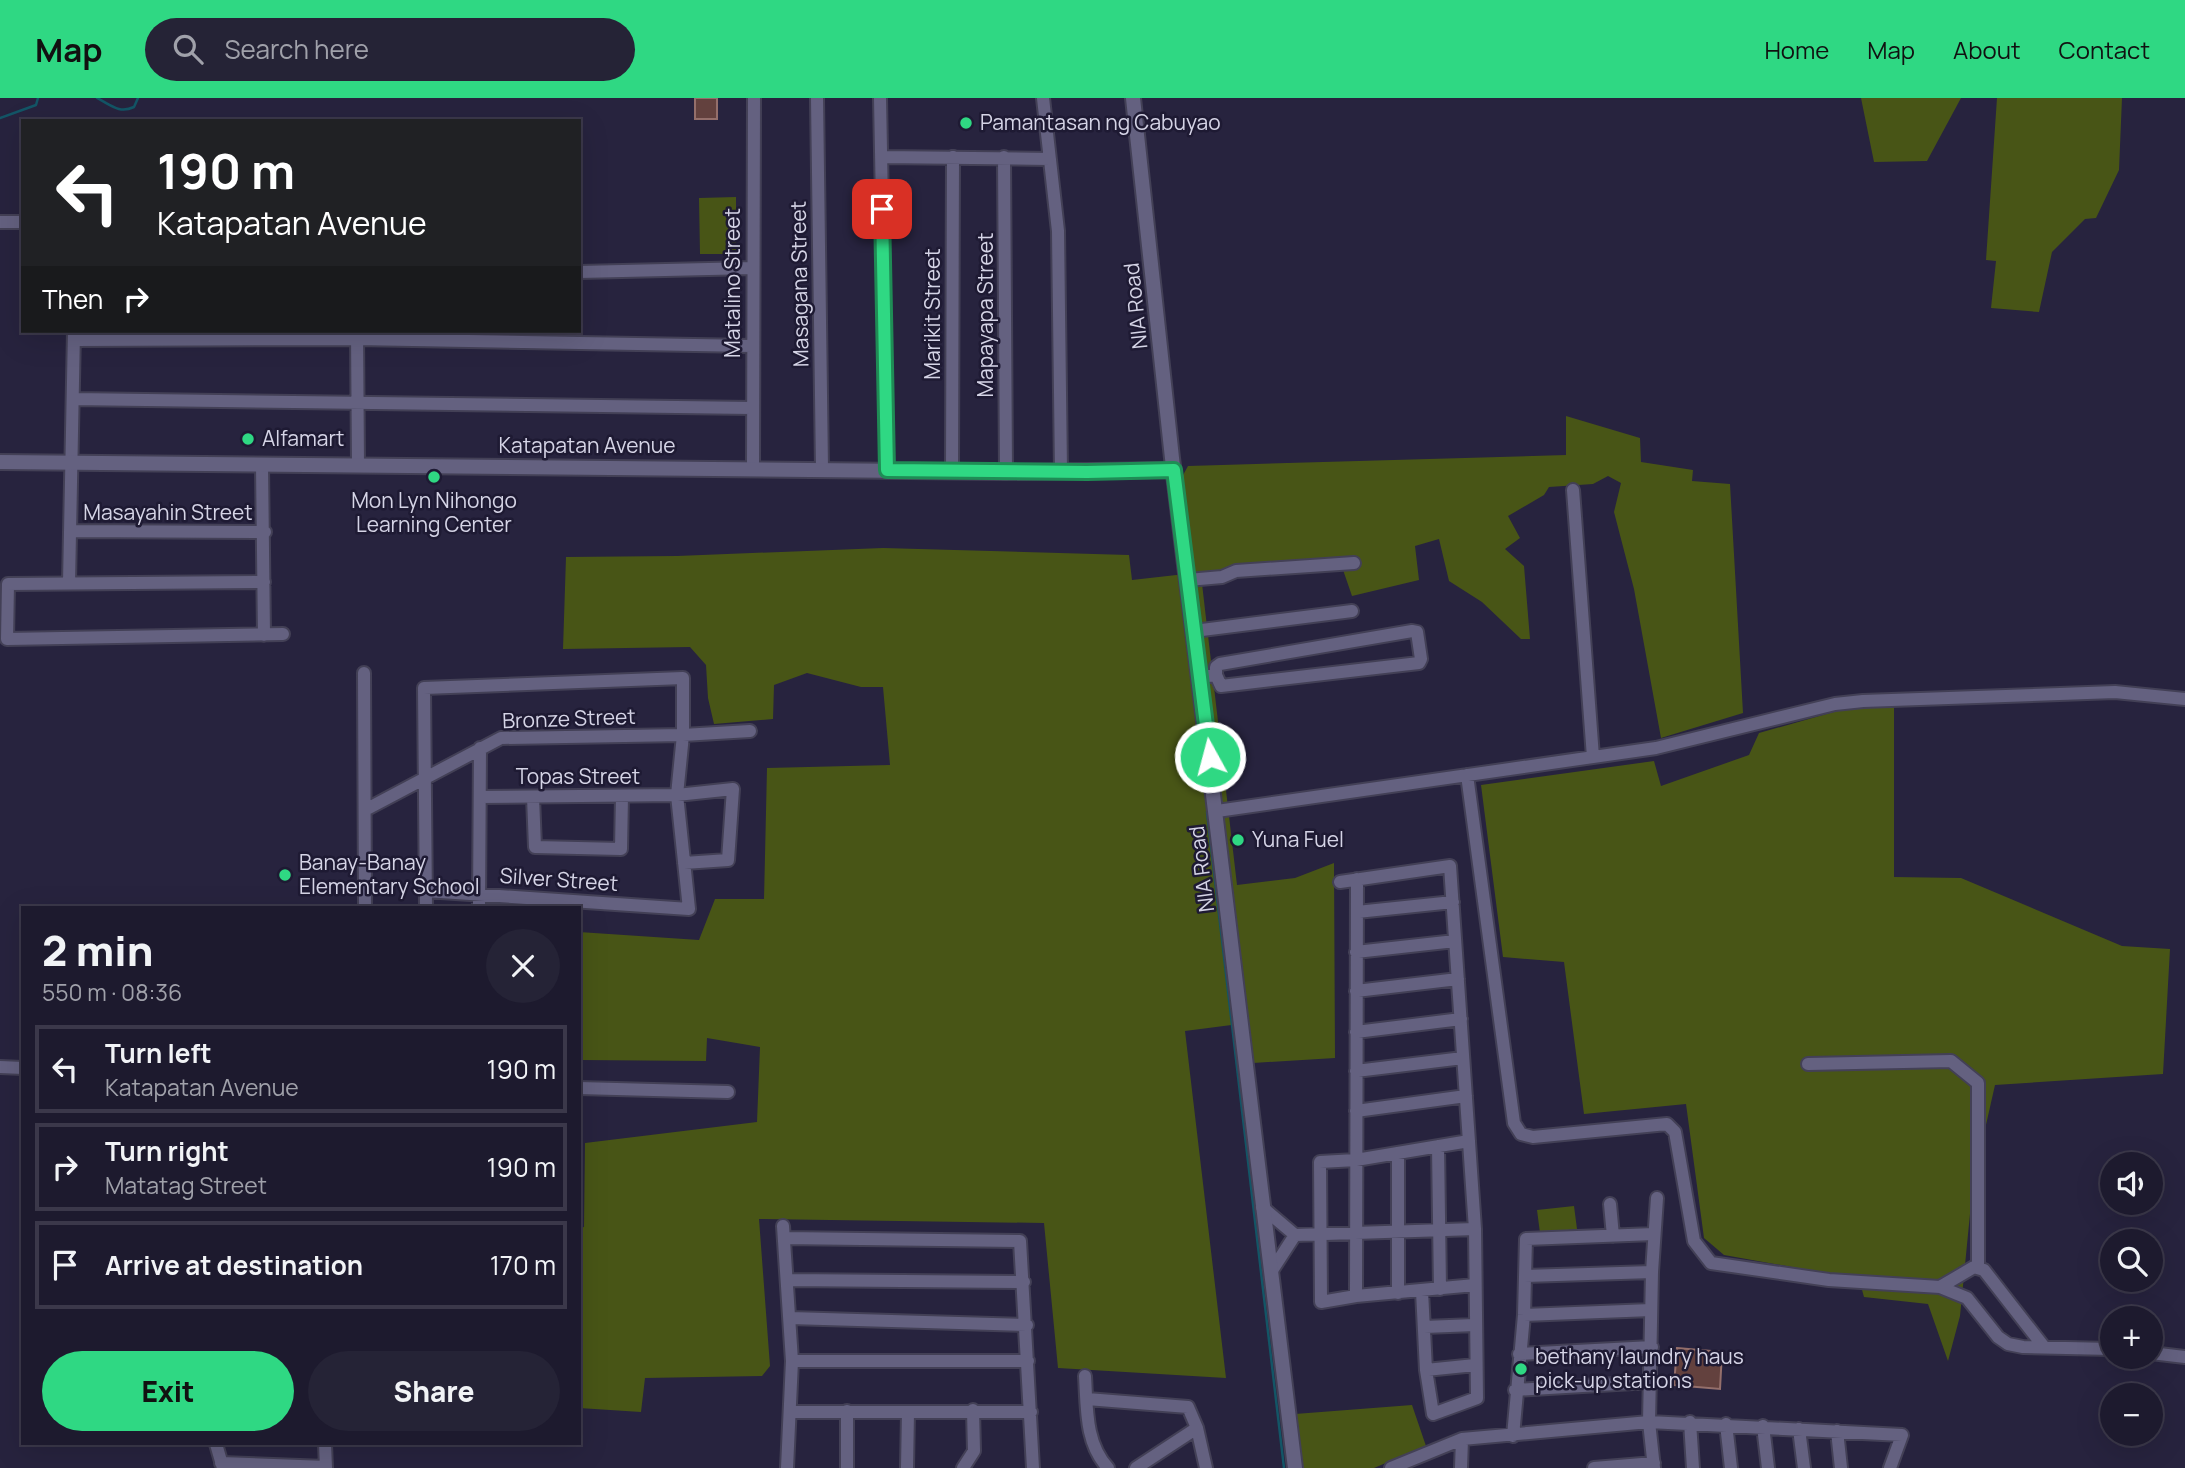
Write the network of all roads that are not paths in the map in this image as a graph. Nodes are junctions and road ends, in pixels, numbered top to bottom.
1 (754, 98) edge
2 (817, 98) edge
3 (880, 98) edge
4 (1043, 98) edge
5 (1133, 98) edge
6 (881, 157) junction
7 (953, 157) junction
8 (1004, 157) junction
9 (1050, 159) junction
10 (0, 222) edge
11 (21, 222) edge
12 (752, 268) junction
13 (581, 272) edge
14 (74, 335) edge
15 (357, 335) edge
16 (752, 346) junction
17 (73, 398) junction
18 (357, 402) junction
19 (752, 408) junction
20 (0, 462) edge
21 (72, 462) junction
22 (262, 465) junction
23 (358, 466) junction
24 (753, 468) junction
25 (822, 469) junction
26 (887, 470) junction
27 (1174, 470) junction
28 (953, 471) junction
29 (1006, 472) junction
30 (1060, 472) junction
31 (1573, 490) dead end
32 (70, 531) junction
33 (265, 532) junction
34 (1354, 562) dead end
35 (1188, 580) junction
36 (264, 582) junction
37 (69, 583) junction
38 (1352, 611) dead end
39 (1194, 631) junction
40 (283, 634) dead end
41 (264, 635) junction
42 (1309, 651) junction
43 (364, 673) dead end
44 (1216, 675) junction
45 (1312, 675) junction
46 (1200, 677) junction
47 (2185, 699) edge
48 (750, 731) dead end
49 (682, 735) junction
50 (480, 748) junction
51 (1593, 757) junction
52 (1467, 775) junction
53 (425, 778) junction
54 (677, 795) junction
55 (622, 796) junction
56 (480, 797) junction
57 (533, 797) junction
58 (365, 810) junction
59 (1217, 811) junction
60 (684, 863) junction
61 (1357, 879) junction
62 (1340, 882) dead end
63 (426, 891) junction
64 (479, 894) junction
65 (1453, 902) junction
66 (365, 906) edge
67 (426, 906) edge
68 (479, 906) edge
69 (1357, 912) junction
70 (1455, 941) junction
71 (1356, 952) junction
72 (1458, 979) junction
73 (1356, 991) junction
74 (1461, 1019) junction
75 (1356, 1032) junction
76 (1463, 1058) junction
77 (1808, 1065) dead end
78 (0, 1067) edge
79 (21, 1068) edge
80 (1356, 1071) junction
81 (581, 1088) edge
82 (728, 1092) dead end
83 (1466, 1096) junction
84 (1356, 1111) junction
85 (1469, 1141) junction
86 (1438, 1146) junction
87 (1398, 1153) junction
88 (1356, 1160) junction
89 (1657, 1198) dead end
90 (1610, 1204) dead end
91 (1262, 1207) junction
92 (1475, 1229) junction
93 (1439, 1230) junction
94 (1399, 1231) junction
95 (1355, 1232) junction
96 (1320, 1233) junction
97 (1654, 1234) junction
98 (1295, 1235) junction
99 (1613, 1236) junction
100 (1978, 1267) junction
101 (1270, 1272) junction
102 (1652, 1272) junction
103 (1525, 1276) junction
104 (787, 1280) junction
105 (1024, 1282) junction
106 (1475, 1285) junction
107 (1940, 1287) junction
108 (1440, 1289) junction
109 (1422, 1291) junction
110 (1398, 1293) junction
111 (1356, 1296) junction
112 (1651, 1310) junction
113 (1524, 1315) junction
114 (790, 1318) junction
115 (1027, 1325) junction
116 (1475, 1325) junction
117 (1424, 1328) junction
118 (1653, 1346) junction
119 (2044, 1347) junction
120 (2100, 1349) edge
121 (1519, 1354) junction
122 (2163, 1354) edge
123 (2185, 1357) edge
124 (792, 1361) junction
125 (1028, 1362) junction
126 (1475, 1365) junction
127 (1426, 1370) junction
128 (1085, 1376) dead end
129 (1650, 1382) junction
130 (1516, 1390) junction
131 (1087, 1399) junction
132 (973, 1410) junction
133 (847, 1411) junction
134 (790, 1412) junction
135 (908, 1412) junction
136 (1031, 1412) junction
137 (1649, 1422) junction
138 (1690, 1422) junction
139 (1726, 1424) junction
140 (1763, 1426) junction
141 (1197, 1428) junction
142 (1799, 1429) junction
143 (1837, 1431) junction
144 (1513, 1436) junction
145 (1462, 1439) junction
146 (216, 1445) edge
147 (325, 1445) edge
148 (222, 1466) edge
149 (1654, 1466) edge
150 (326, 1467) edge
151 (787, 1468) edge
152 (847, 1468) edge
153 (907, 1468) edge
154 (963, 1468) edge
155 (1033, 1468) edge
156 (1108, 1468) edge
157 (1136, 1468) edge
158 (1206, 1468) edge
159 (1295, 1468) edge
160 (1391, 1468) edge
161 (1461, 1468) edge
162 (1594, 1468) edge
163 (1693, 1468) edge
164 (1731, 1468) edge
165 (1768, 1468) edge
166 (1804, 1468) edge
167 (1841, 1468) edge
168 (1890, 1468) edge

1 - 12 street, Matalino Street
2 - 25 street, Masagana Street
3 - 6 street
4 - 9 street
5 - 27 street, NIA Road
6 - 7 street
6 - 26 street
7 - 8 street
7 - 28 street, Marikit Street
8 - 9 street
8 - 29 street, Mapayapa Street
9 - 30 street
10 - 11 street
12 - 13 street
12 - 16 street, Matalino Street
14 - 15 street
14 - 17 street
15 - 16 street
15 - 18 street
16 - 19 street, Matalino Street
17 - 18 street
17 - 21 street
18 - 19 street
18 - 23 street
19 - 24 street, Matalino Street
20 - 21 street, Katapatan Avenue
21 - 22 street, Katapatan Avenue
21 - 32 street
22 - 23 street, Katapatan Avenue
22 - 33 street
23 - 24 street, Katapatan Avenue
24 - 25 street, Katapatan Avenue
25 - 26 street, Katapatan Avenue
26 - 28 street, Katapatan Avenue
27 - 30 street, Katapatan Avenue
27 - 35 street, NIA Road
28 - 29 street, Katapatan Avenue
29 - 30 street, Katapatan Avenue
31 - 51 street
32 - 33 street, Masayahin Street
32 - 37 street
33 - 36 street
34 - 35 street
35 - 39 street, NIA Road
36 - 37 street
36 - 41 street
37 - 41 street
38 - 39 street
39 - 46 street, NIA Road
40 - 41 street
42 - 44 street
42 - 45 street
42 - 45 street
43 - 58 street
44 - 45 street
44 - 46 street
46 - 59 street, NIA Road
47 - 51 street
48 - 49 street, Bronze Street
49 - 50 street, Bronze Street
49 - 53 street
49 - 54 street
50 - 53 street, Bronze Street
50 - 56 street
51 - 52 street
52 - 59 street
52 - 107 street
53 - 58 street, Bronze Street
53 - 63 street
54 - 55 street, Topas Street
54 - 60 street
54 - 60 street, Topas Street
55 - 57 street, Topas Street
55 - 57 street
56 - 57 street, Topas Street
56 - 64 street
58 - 66 street
59 - 91 street, NIA Road
60 - 64 street, Silver Street
61 - 62 street
61 - 65 street
61 - 69 street
63 - 64 street, Silver Street
63 - 67 street
64 - 68 street
65 - 69 street
65 - 70 street
69 - 71 street
70 - 71 street
70 - 72 street
71 - 73 street
72 - 73 street
72 - 74 street
73 - 75 street
74 - 75 street
74 - 76 street
75 - 80 street
76 - 80 street
76 - 83 street
77 - 100 street
78 - 79 street
80 - 84 street
81 - 82 street
83 - 84 street
83 - 85 street
84 - 88 street
85 - 86 street
85 - 92 street
86 - 87 street
86 - 93 street
87 - 88 street
87 - 94 street
88 - 95 street
88 - 96 street
89 - 97 street
90 - 99 street
91 - 98 street
91 - 101 street, NIA Road
92 - 93 street
92 - 106 street
93 - 94 street
93 - 108 street
94 - 95 street
94 - 110 street
95 - 96 street
95 - 111 street
96 - 98 street
96 - 111 street
97 - 99 street
97 - 102 street
98 - 101 street
99 - 103 street
100 - 107 street
100 - 119 street
101 - 159 street, NIA Road
102 - 103 street
102 - 112 street
103 - 113 street
104 - 105 street
104 - 105 street
104 - 114 street
105 - 115 street
106 - 108 street
106 - 116 street
107 - 119 street
108 - 109 street
109 - 110 street
109 - 117 street
110 - 111 street
112 - 113 street
112 - 118 street
113 - 121 street
114 - 115 street
114 - 124 street
115 - 125 street
116 - 117 street
116 - 126 street
117 - 127 street
118 - 121 street
118 - 129 street
119 - 120 street
121 - 130 street
122 - 123 street
124 - 125 street
124 - 134 street
125 - 136 street
126 - 127 street
126 - 127 street
128 - 131 street
129 - 130 street
129 - 137 street
130 - 144 street
131 - 141 street
131 - 156 street
132 - 135 street
132 - 136 street
132 - 154 street
133 - 134 street
133 - 135 street
133 - 152 street
134 - 151 street
135 - 153 street
136 - 155 street
137 - 138 street
137 - 144 street
137 - 149 street
138 - 139 street
138 - 163 street
139 - 140 street
139 - 164 street
140 - 142 street
140 - 165 street
141 - 157 street
141 - 158 street
142 - 143 street
142 - 166 street
143 - 167 street
143 - 168 street
144 - 145 street
145 - 160 street
145 - 161 street
146 - 148 street
147 - 150 street
148 - 150 street
149 - 162 street

